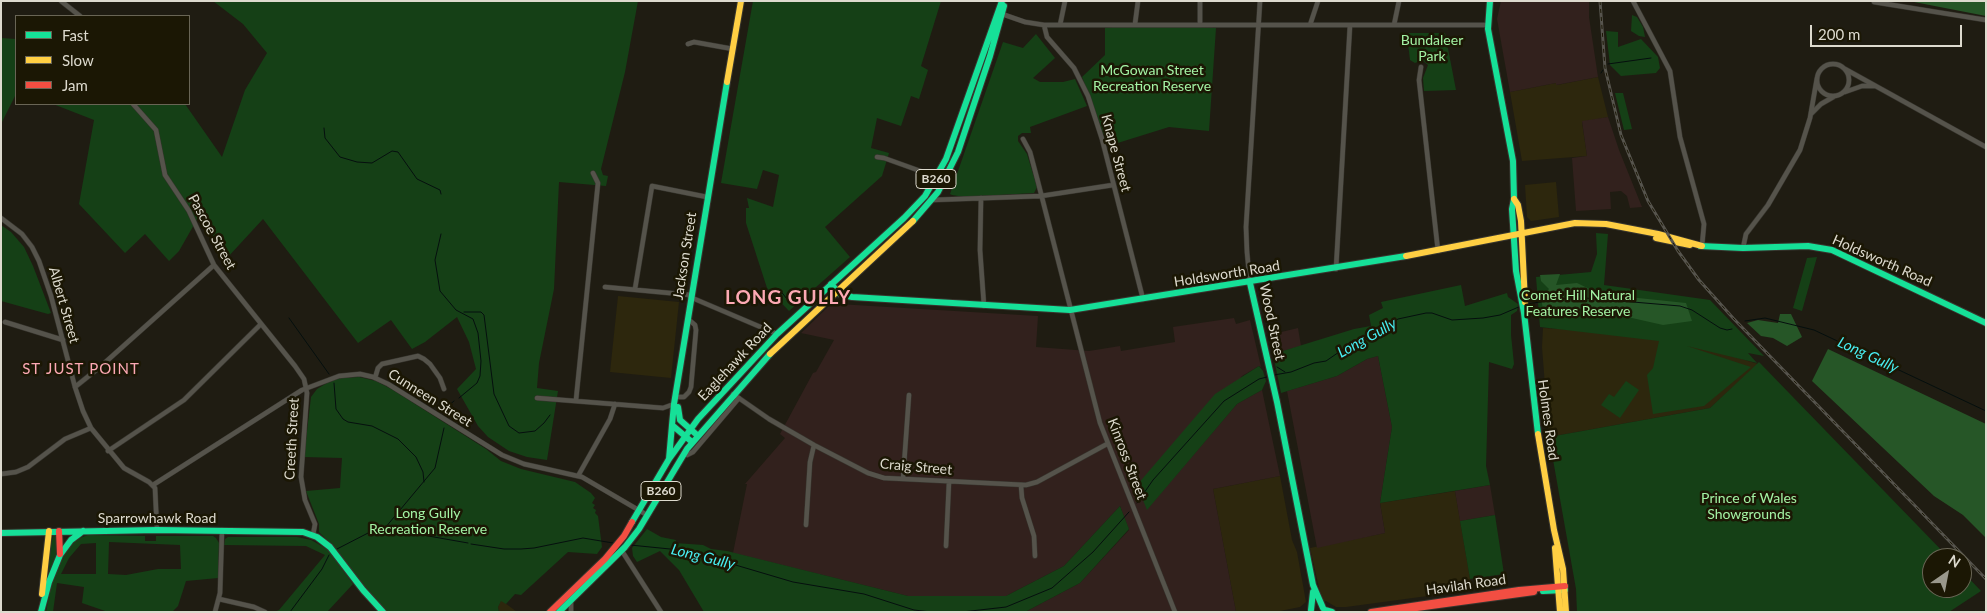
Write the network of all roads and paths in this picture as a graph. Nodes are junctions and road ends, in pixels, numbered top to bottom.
1 (62, 1) edge
2 (741, 1) edge
3 (1003, 1) edge
4 (1065, 1) edge
5 (1138, 1) edge
6 (1200, 1) edge
7 (1260, 1) edge
8 (1318, 1) edge
9 (1399, 1) edge
10 (1490, 1) edge
11 (1633, 1) edge
12 (1874, 2) edge
13 (1000, 13) junction
14 (79, 15) edge
15 (1986, 20) edge
16 (1135, 24) junction
17 (1200, 24) junction
18 (1258, 24) junction
19 (1044, 25) junction
20 (1060, 25) junction
21 (1310, 25) junction
22 (1350, 25) junction
23 (1394, 25) junction
24 (1488, 25) junction
25 (688, 44) dead end
26 (733, 49) junction
27 (1421, 67) dead end
28 (1845, 68) junction
29 (1816, 78) junction
30 (1882, 89) junction
31 (1840, 94) junction
32 (134, 105) edge
33 (1810, 118) junction
34 (1023, 139) dead end
35 (1986, 147) edge
36 (877, 158) dead end
37 (593, 173) dead end
38 (938, 177) junction
39 (1113, 185) junction
40 (1041, 196) junction
41 (707, 197) junction
42 (981, 198) junction
43 (1514, 199) junction
44 (932, 200) junction
45 (1, 218) edge
46 (1522, 233) junction
47 (1513, 235) junction
48 (1702, 246) junction
49 (1742, 248) junction
50 (1438, 251) junction
51 (214, 265) junction
52 (1336, 269) junction
53 (1250, 283) junction
54 (831, 284) junction
55 (605, 287) dead end
56 (635, 289) junction
57 (837, 291) junction
58 (691, 296) junction
59 (1143, 300) junction
60 (984, 306) junction
61 (1524, 306) junction
62 (1070, 310) junction
63 (688, 319) junction
64 (5, 322) dead end
65 (1986, 323) edge
66 (261, 324) junction
67 (777, 334) junction
68 (63, 340) junction
69 (375, 378) junction
70 (75, 386) junction
71 (307, 387) junction
72 (444, 389) dead end
73 (908, 395) dead end
74 (736, 396) junction
75 (537, 398) dead end
76 (576, 400) junction
77 (676, 400) junction
78 (615, 404) junction
79 (663, 408) junction
80 (673, 415) junction
81 (698, 419) junction
82 (672, 425) junction
83 (91, 428) junction
84 (690, 430) junction
85 (697, 435) junction
86 (684, 437) junction
87 (692, 442) junction
88 (1107, 444) junction
89 (814, 445) junction
90 (108, 451) junction
91 (686, 454) junction
92 (670, 459) junction
93 (1, 474) edge
94 (578, 476) junction
95 (903, 479) junction
96 (949, 482) junction
97 (153, 486) junction
98 (1021, 486) junction
99 (640, 511) junction
100 (647, 515) junction
101 (806, 525) dead end
102 (157, 530) junction
103 (222, 530) junction
104 (49, 531) junction
105 (59, 531) junction
106 (84, 531) junction
107 (1, 533) edge
108 (313, 535) junction
109 (946, 546) dead end
110 (621, 548) junction
111 (60, 555) junction
112 (1035, 556) dead end
113 (1313, 585) junction
114 (1562, 588) junction
115 (219, 598) junction
116 (571, 600) junction
117 (1327, 610) edge
118 (1400, 610) edge
119 (1310, 611) edge
120 (41, 612) edge
121 (215, 612) edge
122 (265, 612) edge
123 (383, 612) edge
124 (550, 612) edge
125 (560, 612) edge
126 (571, 612) edge
127 (661, 612) edge
128 (1175, 612) edge
129 (1371, 612) edge
130 (1389, 612) edge
131 (1560, 612) edge
132 (1566, 612) edge

1 - 14 street
2 - 26 main road, Jackson Street
3 - 13 main road, Eaglehawk Road / B260
4 - 20 street
5 - 16 street
6 - 17 street
7 - 18 street, Wood Street
8 - 21 street
9 - 23 street
10 - 24 main road, Holmes Road
11 - 48 street
12 - 15 street
13 - 19 street
13 - 38 main road, Eaglehawk Road / B260
13 - 44 main road, Eaglehawk Road / B260
16 - 17 street
16 - 20 street
17 - 18 street
18 - 21 street
18 - 53 street, Wood Street
19 - 20 street
19 - 39 street, Knape Street
21 - 22 street
22 - 23 street
22 - 52 street
23 - 24 street
24 - 43 main road, Holmes Road
25 - 26 street
26 - 41 main road, Jackson Street
27 - 50 street
28 - 29 street
28 - 30 street
28 - 31 street
29 - 31 street
29 - 33 street
30 - 31 street
30 - 35 street
31 - 33 street
32 - 51 street, Pascoe Street
33 - 49 street
34 - 40 street, Kinross Street
36 - 38 street
37 - 76 street
38 - 54 main road, Eaglehawk Road / B260
39 - 40 street
39 - 59 street, Knape Street
40 - 42 street
40 - 62 street, Kinross Street
41 - 56 street
41 - 58 main road, Jackson Street
42 - 44 street
42 - 60 street
43 - 46 main road, Holmes Road
43 - 47 main road, Holmes Road
44 - 57 main road, Eaglehawk Road / B260
45 - 68 street, Albert Street
46 - 47 main road, Holdsworth Road
46 - 48 main road, Holdsworth Road
46 - 61 main road, Holmes Road
47 - 50 main road, Holdsworth Road
47 - 61 main road, Holmes Road
48 - 49 main road, Holdsworth Road
49 - 65 main road, Holdsworth Road
50 - 52 main road, Holdsworth Road
51 - 66 street, Pascoe Street
51 - 70 street
52 - 53 main road, Holdsworth Road
53 - 59 main road, Holdsworth Road
53 - 113 main road, Wood Street
54 - 57 main road
54 - 67 main road, Eaglehawk Road / B260
55 - 56 street
56 - 58 street
57 - 60 main road, Holdsworth Road
57 - 74 main road, Eaglehawk Road / B260
58 - 63 main road, Jackson Street
58 - 67 street
59 - 62 main road, Holdsworth Road
60 - 62 main road, Holdsworth Road
61 - 114 main road, Holmes Road
62 - 88 street, Kinross Street
63 - 77 main road, Jackson Street
63 - 77 street, Jackson Street
64 - 68 street
66 - 71 street, Pascoe Street
66 - 90 street
67 - 81 main road, Eaglehawk Road / B260
68 - 70 street, Albert Street
69 - 71 street, Cunneen Street
69 - 72 street
69 - 94 street, Cunneen Street
70 - 83 street, Albert Street
71 - 97 street, Cunneen Street
71 - 108 street, Creeth Street
73 - 95 street
74 - 81 main road
74 - 85 main road, Eaglehawk Road / B260
74 - 89 street, Craig Street
74 - 91 street, Eaglehawk Road
75 - 76 street
76 - 78 street
77 - 79 street
77 - 80 main road, Jackson Street
77 - 84 main road, Jackson Street
78 - 79 street
78 - 94 street
79 - 80 street
80 - 82 main road, Jackson Street
81 - 84 main road, Eaglehawk Road / B260
82 - 86 main road
82 - 92 main road, Jackson Street
83 - 90 street, Albert Street
83 - 93 street
84 - 85 main road, Jackson Street
84 - 86 main road, Eaglehawk Road / B260
85 - 87 main road, Eaglehawk Road / B260
86 - 87 main road
86 - 92 main road, Eaglehawk Road / B260
87 - 91 main road, Eaglehawk Road / B260
88 - 98 street, Craig Street
88 - 128 street, Kinross Street
89 - 95 street, Craig Street
89 - 101 street
90 - 97 street, Albert Street
91 - 100 main road, Eaglehawk Road / B260
92 - 99 main road, Eaglehawk Road / B260
94 - 99 street, Cunneen Street
95 - 96 street, Craig Street
96 - 98 street, Craig Street
96 - 109 street
97 - 102 street
98 - 112 street
99 - 100 street, Cunneen Street
99 - 110 main road, Eaglehawk Road / B260
100 - 110 main road, Eaglehawk Road / B260
102 - 103 main road, Sparrowhawk Road
102 - 106 main road, Sparrowhawk Road
103 - 108 main road, Sparrowhawk Road
103 - 115 street
104 - 105 main road, Sparrowhawk Road
104 - 107 main road, Sparrowhawk Road
104 - 120 main road
105 - 106 main road, Sparrowhawk Road
105 - 111 main road
106 - 111 main road
108 - 123 main road
110 - 116 main road, Eaglehawk Road / B260
110 - 124 main road, Eaglehawk Road / B260
110 - 127 street
111 - 120 main road
113 - 117 main road, Wood Street
113 - 119 main road, Wood Street
114 - 118 main road, Havilah Road
114 - 131 main road, Holmes Road
114 - 132 main road, Holmes Road
115 - 121 street
115 - 122 street
116 - 125 main road, Eaglehawk Road / B260
116 - 126 street
117 - 119 main road
118 - 129 main road, Havilah Road
118 - 130 main road, Havilah Road

